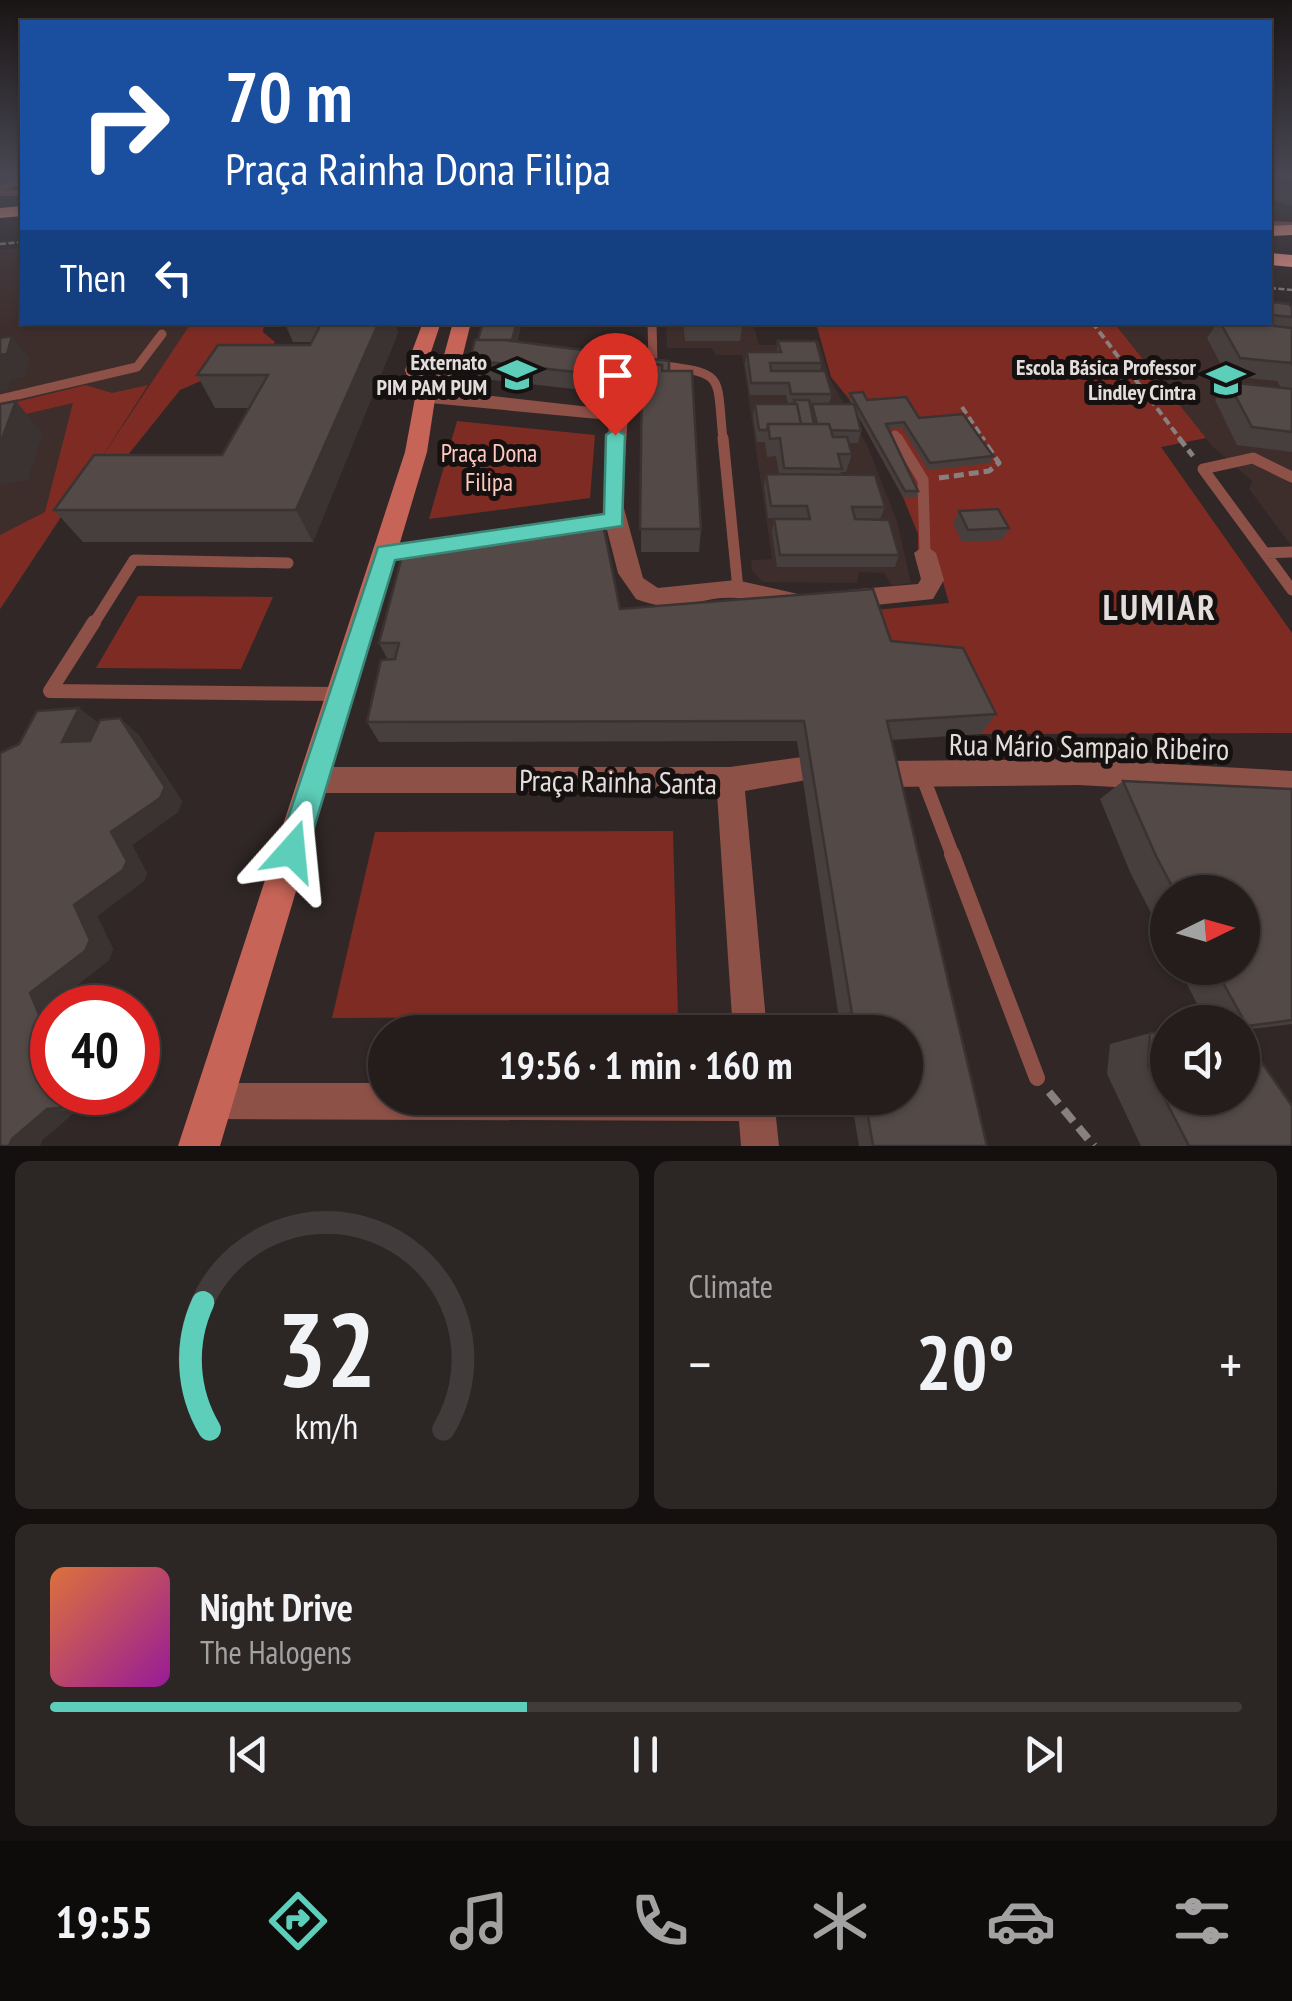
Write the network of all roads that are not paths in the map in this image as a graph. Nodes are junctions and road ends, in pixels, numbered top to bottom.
1 (431, 325) edge
2 (461, 325) edge
3 (652, 325) edge
4 (162, 334) dead end
5 (632, 386) edge
6 (0, 398) edge
7 (425, 398) junction
8 (620, 415) junction
9 (895, 435) edge
10 (1292, 476) edge
11 (615, 520) junction
12 (557, 529) edge
13 (480, 540) edge
14 (1292, 552) edge
15 (386, 553) junction
16 (1265, 553) junction
17 (925, 554) joint
18 (288, 563) dead end
19 (738, 588) junction
20 (1292, 590) edge
21 (341, 694) junction
22 (802, 770) dead end
23 (884, 774) edge
24 (922, 775) junction
25 (314, 780) junction
26 (730, 780) junction
27 (1292, 784) edge
28 (749, 1015) edge
29 (1037, 1078) road end
30 (368, 1101) edge
31 (213, 1102) junction
32 (757, 1115) edge
33 (199, 1146) edge
34 (760, 1146) edge

1 - 7 street
2 - 7 street
3 - 19 lane
4 - 6 lane
5 - 8 lane
7 - 8 street
7 - 15 street
8 - 11 street
9 - 17 lane
10 - 16 lane
11 - 12 street
11 - 19 street
13 - 15 street
14 - 16 lane
15 - 21 street
16 - 20 lane
17 - 19 street
18 - 21 lane
21 - 25 street
22 - 26 street
23 - 24 street, Rua Mário Sampaio Ribeiro
24 - 27 street, Rua Mário Sampaio Ribeiro
24 - 29 lane
25 - 26 street, Praça Rainha Santa
25 - 31 street
26 - 28 street, Praça Rainha Santa
30 - 31 street
31 - 33 street
32 - 34 street

